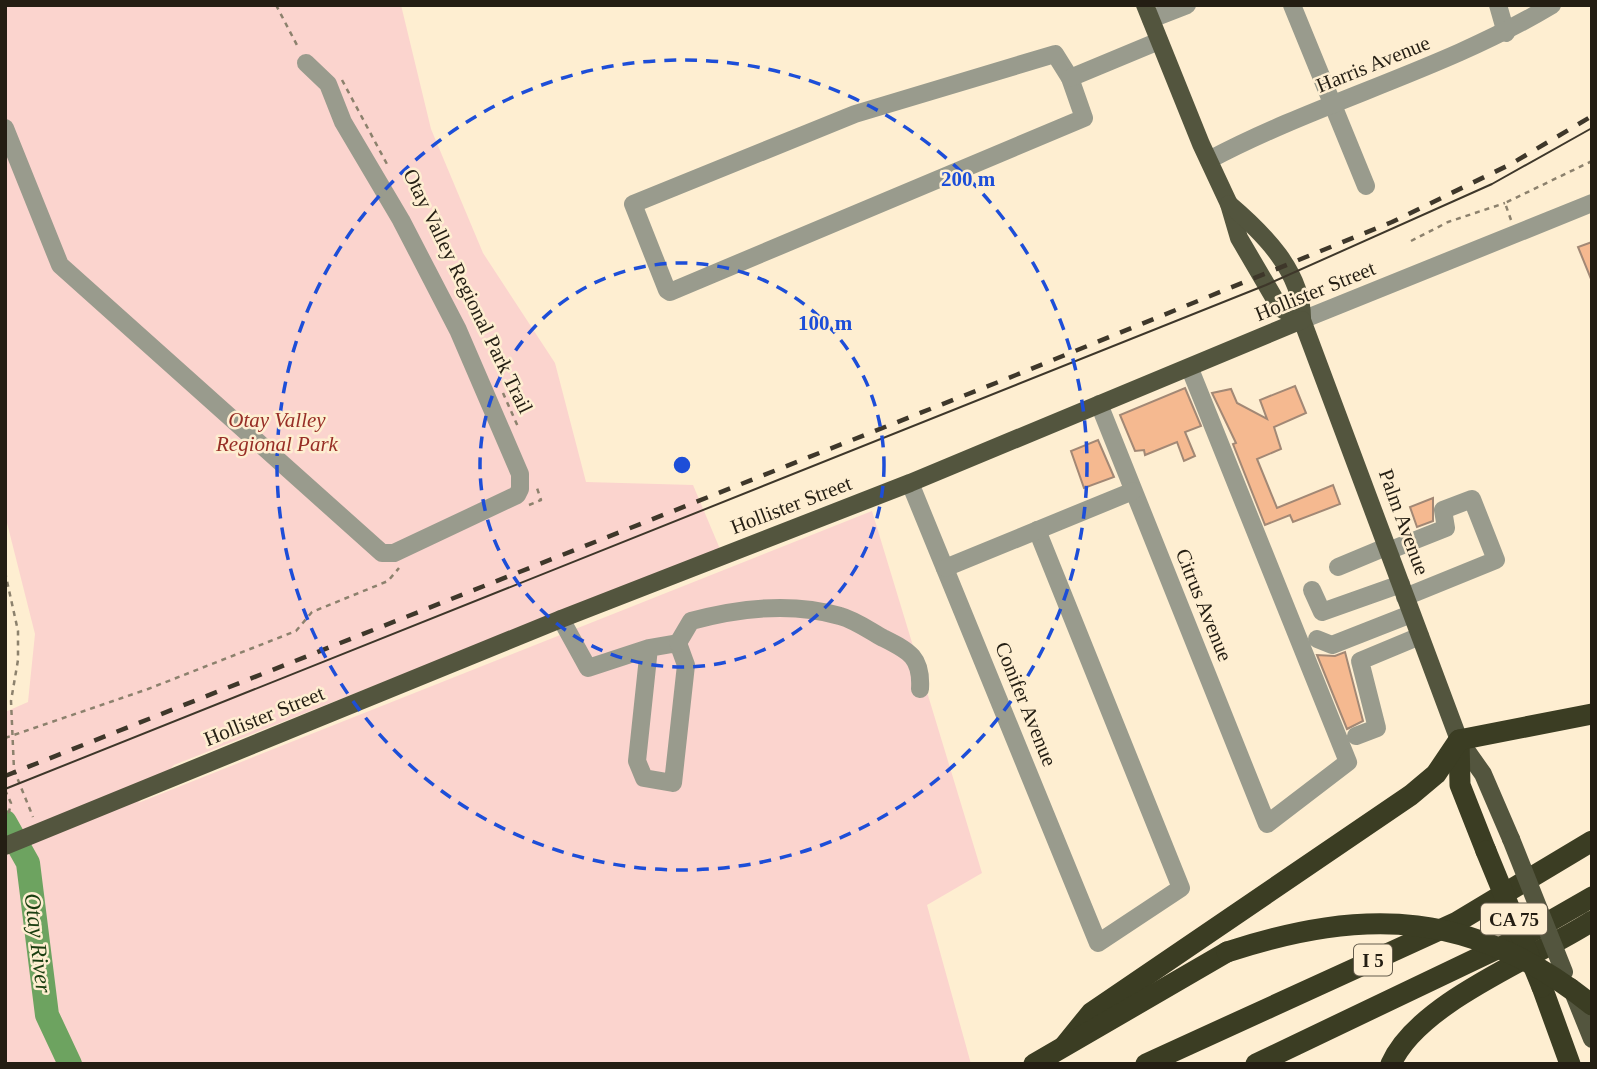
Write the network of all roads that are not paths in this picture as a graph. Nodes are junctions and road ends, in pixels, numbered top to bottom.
1 (1187, 5) edge
2 (1292, 5) edge
3 (1498, 5) edge
4 (1552, 5) edge
5 (1148, 12) edge
6 (1506, 33) junction
7 (1159, 40) junction
8 (306, 63) road end
9 (1070, 78) junction
10 (1335, 103) junction
11 (5, 128) edge
12 (1209, 160) junction
13 (1366, 186) dead end
14 (1592, 203) edge
15 (1229, 204) junction
16 (1302, 320) junction
17 (1190, 369) junction
18 (1099, 404) junction
19 (910, 483) junction
20 (1133, 491) junction
21 (1037, 530) junction
22 (1387, 549) junction
23 (1338, 567) dead end
24 (945, 568) junction
25 (1312, 590) dead end
26 (1406, 598) junction
27 (561, 619) junction
28 (1420, 636) junction
29 (1317, 639) dead end
30 (678, 643) junction
31 (649, 648) junction
32 (920, 689) dead end
33 (1592, 714) edge
34 (1356, 736) dead end
35 (1459, 740) junction
36 (1592, 841) edge
37 (5, 846) edge
38 (1592, 897) edge
39 (1592, 921) edge
40 (1592, 1005) edge
41 (1552, 1015) junction
42 (1592, 1039) edge
43 (1065, 1045) junction
44 (1034, 1064) edge
45 (1146, 1064) edge
46 (1256, 1064) edge
47 (1391, 1064) edge
48 (1559, 1064) edge
49 (1570, 1064) edge

1 - 5 street
2 - 10 street
3 - 6 street
4 - 6 street, Harris Avenue
5 - 7 main road, Palm Avenue
6 - 10 street, Harris Avenue
7 - 9 street
7 - 12 main road, Palm Avenue
8 - 11 street
9 - 9 street
10 - 12 street, Harris Avenue
10 - 13 street
12 - 15 main road, Palm Avenue
14 - 16 street, Hollister Street
15 - 16 main road, Palm Avenue
15 - 16 main road, Palm Avenue
16 - 17 main road, Hollister Street
16 - 22 main road, Palm Avenue
17 - 18 main road, Hollister Street
17 - 20 street, Citrus Avenue
18 - 19 main road, Hollister Street
18 - 20 street, Citrus Avenue
19 - 24 street, Conifer Avenue
19 - 27 main road, Hollister Street
20 - 21 street
21 - 24 street
21 - 24 street, Conifer Avenue
22 - 23 street
22 - 26 main road, Palm Avenue
22 - 26 street
25 - 26 street
26 - 28 main road, Palm Avenue
26 - 29 street
27 - 31 street
27 - 37 main road, Hollister Street
28 - 34 street
28 - 35 main road, Palm Avenue
30 - 31 street
30 - 31 street
30 - 32 street
33 - 35 highway
35 - 41 highway, Palm Avenue / CA 75, bridge
35 - 42 main road, Palm Avenue, bridge
35 - 43 highway
36 - 45 highway, I 5
38 - 46 highway, I 5
39 - 47 highway
40 - 43 highway, bridge
41 - 48 highway
41 - 49 highway, Palm Avenue / CA 75
43 - 44 highway

